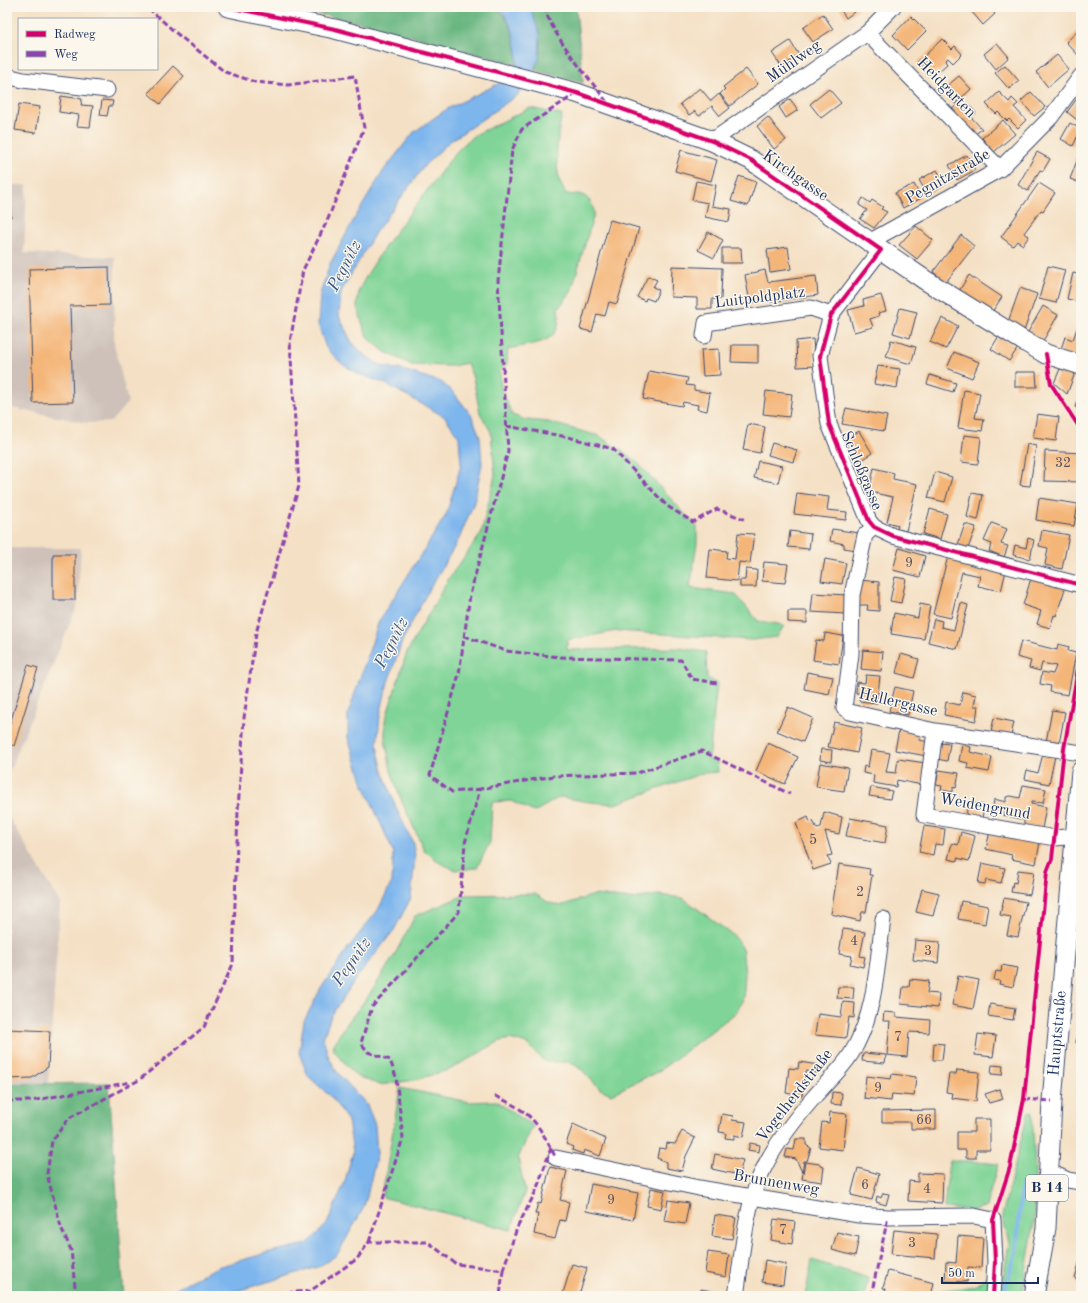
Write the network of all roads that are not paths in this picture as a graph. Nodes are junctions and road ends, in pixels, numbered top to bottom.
1 (228, 7) edge
2 (893, 7) edge
3 (867, 33) junction
4 (7, 76) edge
5 (1081, 76) edge
6 (107, 90) dead end
7 (712, 141) junction
8 (1000, 169) junction
9 (875, 246) junction
10 (831, 315) junction
11 (704, 336) dead end
12 (1081, 365) edge
13 (874, 528) junction
14 (1081, 585) edge
15 (935, 730) junction
16 (1081, 753) edge
17 (1081, 771) edge
18 (1081, 776) edge
19 (1077, 836) junction
20 (883, 919) dead end
21 (556, 1158) dead end
22 (1048, 1171) junction
23 (1081, 1182) edge
24 (752, 1198) junction
25 (736, 1296) edge
26 (992, 1296) edge
27 (1034, 1296) edge

1 - 7 main road, Kirchgasse
2 - 3 street, Mühlweg
3 - 7 street, Mühlweg
3 - 8 street, Heidgarten
4 - 6 street
5 - 8 street, Pegnitzstraße
7 - 9 main road, Kirchgasse
8 - 9 street, Pegnitzstraße
9 - 10 street, Schloßgasse
9 - 12 main road, Kirchgasse
10 - 11 street, Luitpoldplatz
10 - 13 street, Schloßgasse
13 - 14 street, Schloßgasse
13 - 15 street, Hallergasse
15 - 16 street, Hallergasse
15 - 19 street, Weidengrund
17 - 18 main road, Hauptstraße / B 14
18 - 19 main road, Hauptstraße / B 14
19 - 22 main road, Hauptstraße / B 14
20 - 24 street, Vogelherdstraße
21 - 24 street, Brunnenweg
22 - 23 street
22 - 27 main road, Hauptstraße / B 14
24 - 25 street, Vogelherdstraße
24 - 26 street, Brunnenweg

